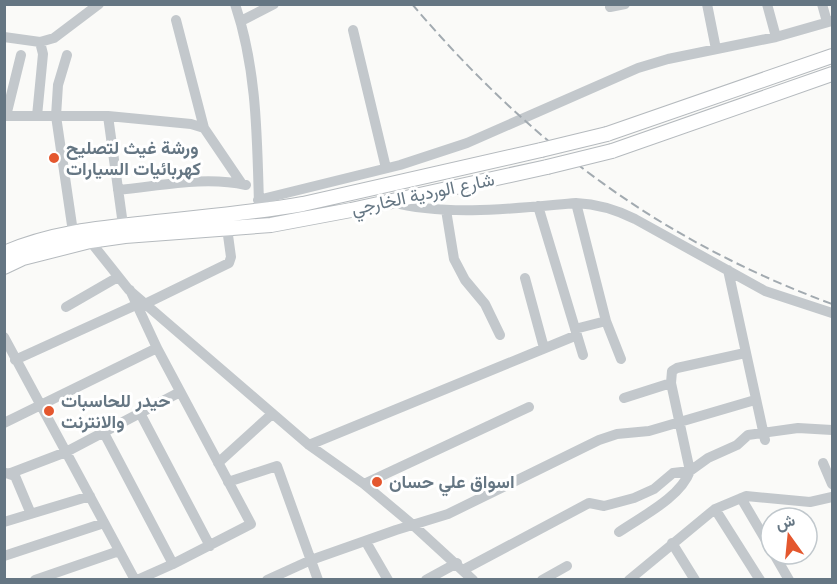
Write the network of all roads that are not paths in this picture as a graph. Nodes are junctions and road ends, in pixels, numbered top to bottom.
1 (99, 4) edge
2 (235, 4) edge
3 (274, 4) edge
4 (625, 4) edge
5 (707, 4) edge
6 (767, 4) edge
7 (822, 4) edge
8 (610, 6) dead end
9 (176, 20) dead end
10 (241, 21) junction
11 (830, 21) edge
12 (353, 30) dead end
13 (4, 37) edge
14 (776, 37) junction
15 (40, 42) junction
16 (716, 49) junction
17 (21, 55) dead end
18 (67, 55) dead end
19 (832, 56) edge
20 (832, 76) edge
21 (5, 116) edge
22 (37, 116) junction
23 (56, 116) junction
24 (108, 116) junction
25 (204, 129) junction
26 (386, 168) junction
27 (242, 184) junction
28 (258, 187) junction
29 (118, 190) junction
30 (388, 201) junction
31 (576, 203) junction
32 (538, 206) junction
33 (263, 207) junction
34 (446, 210) junction
35 (237, 213) junction
36 (123, 225) junction
37 (270, 225) junction
38 (230, 228) junction
39 (73, 232) junction
40 (90, 241) junction
41 (4, 253) edge
42 (4, 267) edge
43 (728, 270) junction
44 (118, 277) junction
45 (525, 278) dead end
46 (141, 304) junction
47 (66, 307) dead end
48 (832, 313) edge
49 (606, 321) junction
50 (576, 332) junction
51 (500, 335) dead end
52 (4, 337) edge
53 (157, 348) junction
54 (544, 348) junction
55 (745, 353) junction
56 (583, 355) dead end
57 (621, 359) dead end
58 (15, 360) junction
59 (671, 383) junction
60 (180, 392) junction
61 (624, 398) dead end
62 (755, 400) junction
63 (41, 406) junction
64 (529, 407) dead end
65 (140, 413) junction
66 (272, 414) junction
67 (680, 421) junction
68 (4, 423) edge
69 (832, 430) edge
70 (104, 433) junction
71 (764, 436) junction
72 (309, 445) junction
73 (66, 452) junction
74 (218, 463) junction
75 (823, 463) dead end
76 (690, 471) junction
77 (6, 472) edge
78 (228, 482) junction
79 (363, 484) junction
80 (832, 484) edge
81 (90, 496) junction
82 (832, 497) edge
83 (741, 498) junction
84 (715, 509) junction
85 (31, 514) junction
86 (4, 522) edge
87 (104, 523) junction
88 (413, 525) junction
89 (759, 529) edge
90 (619, 532) dead end
91 (366, 542) junction
92 (672, 543) junction
93 (210, 546) junction
94 (119, 551) junction
95 (4, 556) edge
96 (311, 560) junction
97 (173, 564) junction
98 (460, 566) junction
99 (567, 566) dead end
100 (781, 566) edge
101 (69, 574) edge
102 (35, 579) edge
103 (136, 579) edge
104 (267, 579) edge
105 (318, 579) edge
106 (388, 579) edge
107 (426, 579) edge
108 (473, 579) edge
109 (542, 579) edge
110 (629, 579) edge
111 (695, 579) edge
112 (760, 579) edge
113 (789, 579) edge

1 - 15 street
2 - 10 street
3 - 10 street
4 - 8 street
5 - 16 street
6 - 14 street
7 - 11 street
9 - 25 street
10 - 28 street
11 - 14 street
12 - 26 street
13 - 15 street
14 - 16 street
15 - 22 street
16 - 26 street
17 - 21 street
18 - 23 street
19 - 33 main road, شارع الوردية الخارجي, bridge
20 - 30 main road, شارع الوردية الخارجي, bridge
21 - 22 street
22 - 23 street
23 - 24 street
23 - 39 street
24 - 25 street
24 - 29 street
25 - 27 street
26 - 33 street
27 - 28 street
27 - 29 street
28 - 33 street
29 - 36 street
30 - 34 street
30 - 37 main road, شارع الوردية الخارجي
31 - 32 street
31 - 43 street
31 - 49 street
32 - 34 street
32 - 50 street
33 - 35 main road, شارع الوردية الخارجي
33 - 37 main road
34 - 51 street
35 - 36 main road, شارع الوردية الخارجي
35 - 38 main road
36 - 39 main road, شارع الوردية الخارجي
37 - 38 main road, شارع الوردية الخارجي
38 - 40 main road, شارع الوردية الخارجي
38 - 46 street
39 - 41 main road, شارع الوردية الخارجي
40 - 42 main road, شارع الوردية الخارجي
40 - 44 street
43 - 48 street
43 - 55 street
44 - 46 street
44 - 47 street
45 - 54 street
46 - 53 street
46 - 58 street
46 - 66 street
49 - 50 street
49 - 57 street
50 - 54 street
50 - 56 street
52 - 58 street
53 - 60 street
53 - 63 street
54 - 72 street
55 - 59 street
55 - 62 street
58 - 63 street
59 - 61 street
59 - 67 street
60 - 65 street
60 - 74 street
62 - 67 street
62 - 71 street
63 - 68 street
63 - 73 street
64 - 79 street
65 - 70 street
65 - 93 street
66 - 72 street
66 - 74 street
67 - 76 street
67 - 88 street
69 - 71 street
70 - 73 street
70 - 97 street
71 - 76 street
72 - 79 street
73 - 77 street
73 - 81 street
74 - 78 street
75 - 80 street
76 - 90 street
76 - 98 street
77 - 85 street
78 - 93 street
78 - 96 street
79 - 88 street
81 - 85 street
81 - 87 street
82 - 83 street
83 - 84 street
83 - 89 street
84 - 92 street
84 - 112 street
85 - 86 street
87 - 94 street
87 - 95 street
88 - 91 street
88 - 98 street
91 - 96 street
91 - 106 street
92 - 110 street
92 - 111 street
93 - 97 street
94 - 101 street
94 - 103 street
96 - 104 street
96 - 105 street
97 - 103 street
98 - 107 street
98 - 108 street
99 - 109 street
100 - 113 street
101 - 102 street

